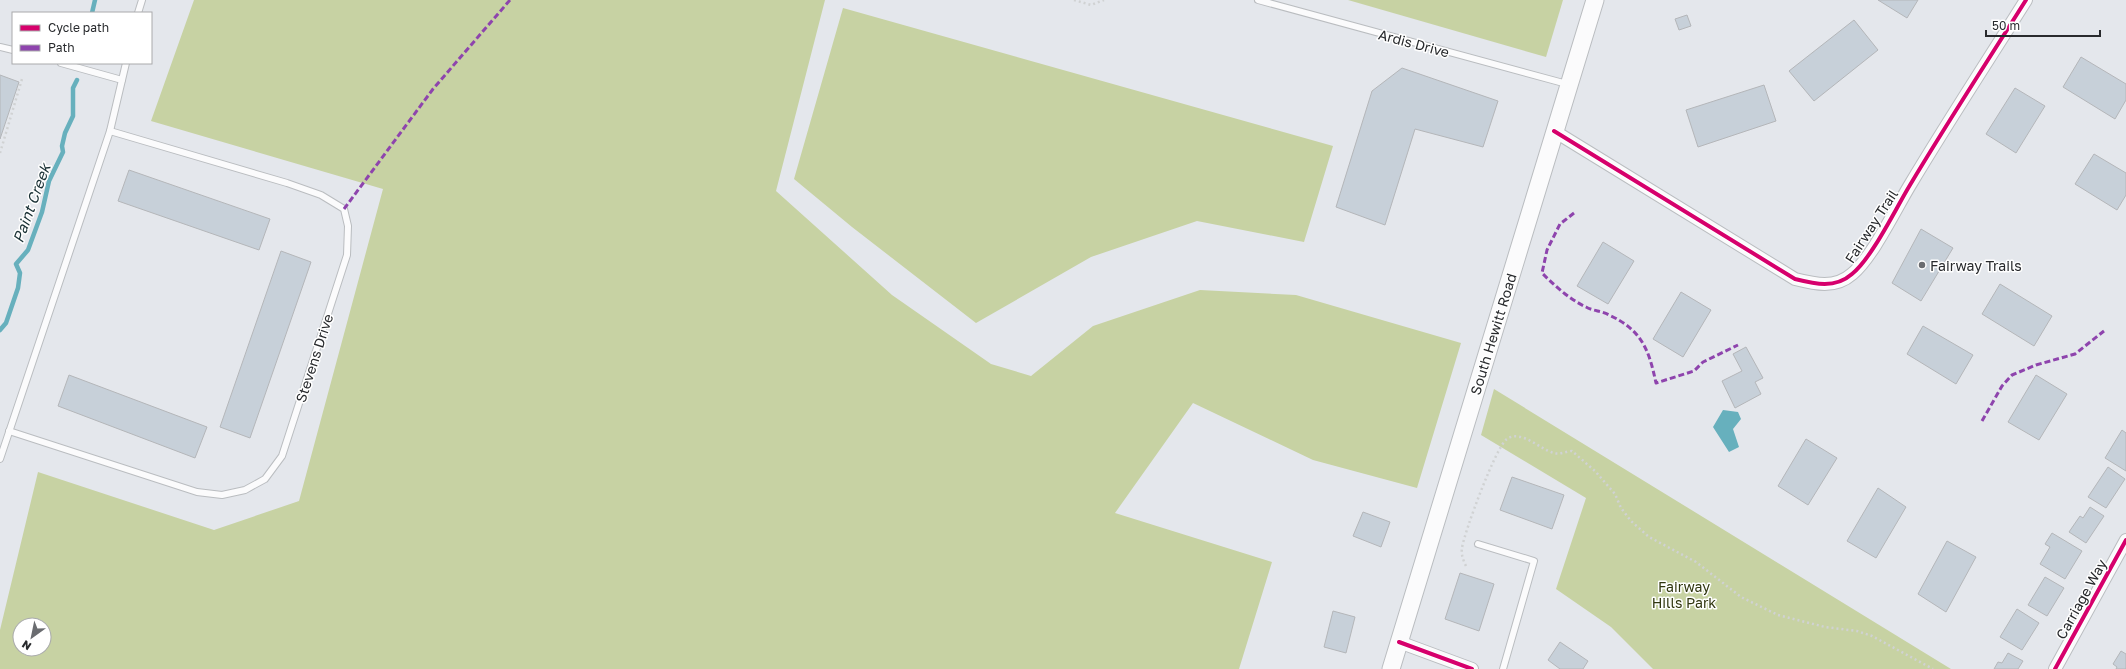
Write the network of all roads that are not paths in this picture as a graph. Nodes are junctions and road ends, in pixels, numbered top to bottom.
1 (142, 0) edge
2 (1258, 0) edge
3 (1595, 0) edge
4 (2026, 0) edge
5 (138, 12) edge
6 (0, 47) edge
7 (12, 50) edge
8 (65, 64) edge
9 (126, 64) edge
10 (122, 80) junction
11 (1570, 85) junction
12 (110, 130) junction
13 (1554, 131) junction
14 (8, 431) junction
15 (0, 459) edge
16 (2126, 540) edge
17 (1478, 544) dead end
18 (1399, 642) junction
19 (1393, 668) edge
20 (1472, 669) edge
21 (1503, 669) edge
22 (2055, 669) edge

1 - 5 lane
2 - 11 lane, Ardis Drive
3 - 11 main road, South Hewitt Road
4 - 13 street, Fairway Trail
6 - 7 lane
8 - 10 lane
9 - 10 lane
10 - 12 lane
11 - 13 main road, South Hewitt Road
12 - 14 lane
12 - 14 lane, Stevens Drive
13 - 18 main road, South Hewitt Road
14 - 15 lane
16 - 22 street, Carriage Way
17 - 21 lane
18 - 19 main road, South Hewitt Road
18 - 20 street

